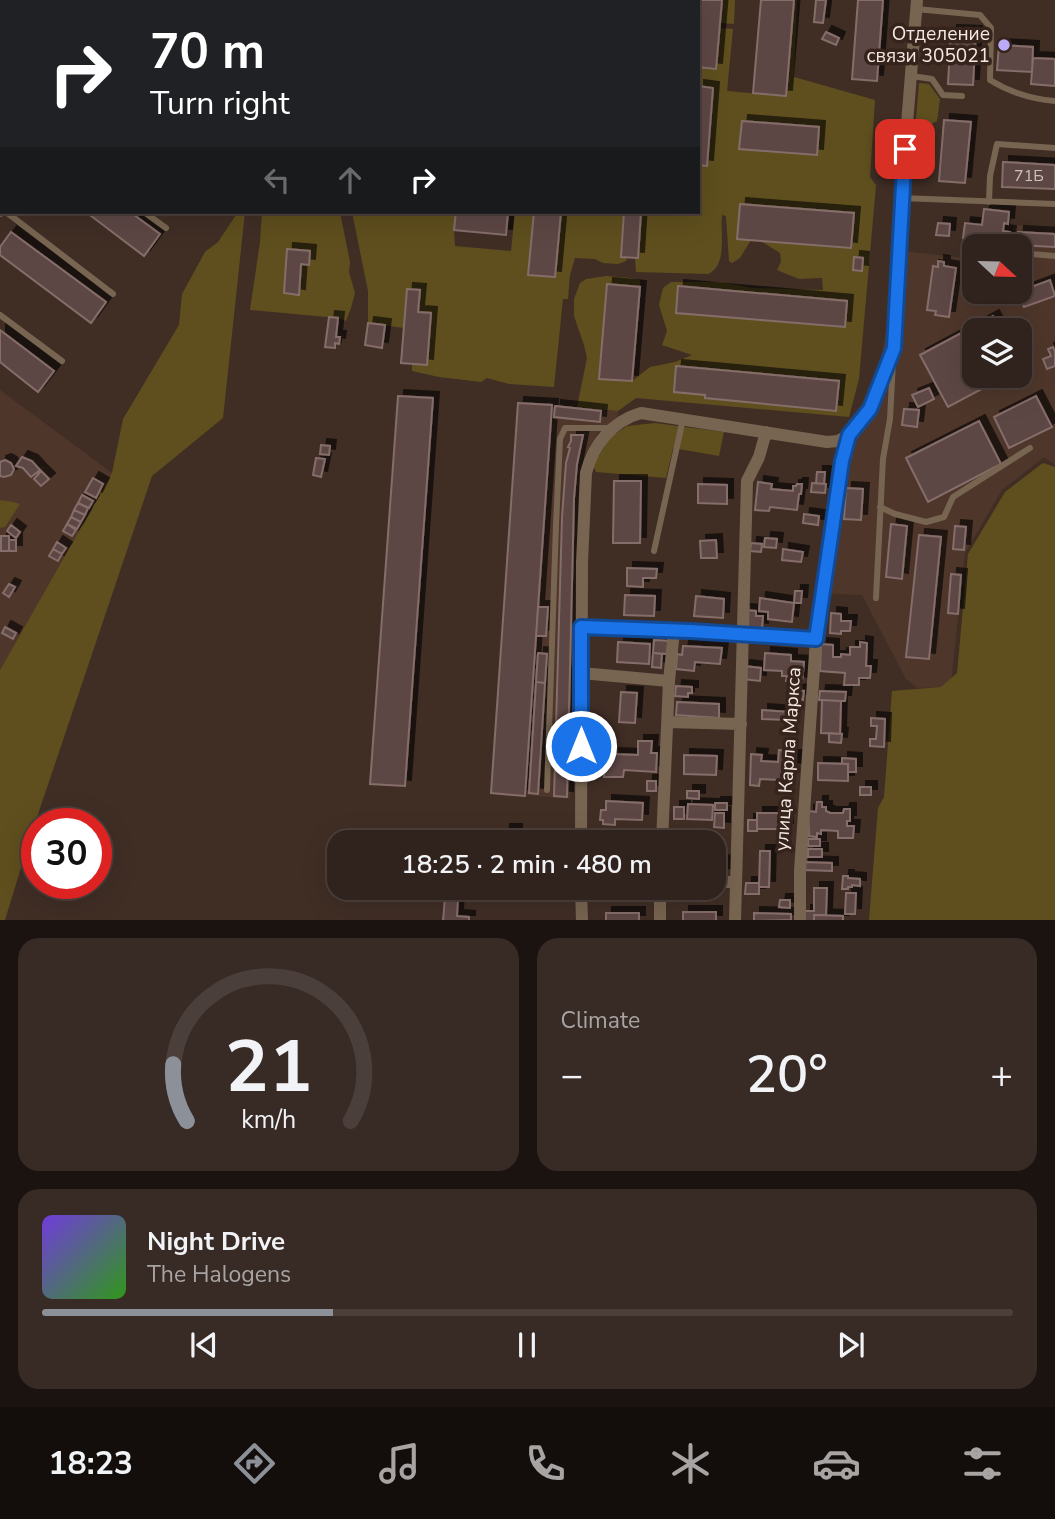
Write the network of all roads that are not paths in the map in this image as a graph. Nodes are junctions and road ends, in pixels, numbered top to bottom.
1 (916, 5) edge
2 (912, 76) junction
3 (962, 96) dead end
4 (1055, 101) edge
5 (1055, 148) edge
6 (901, 198) junction
7 (989, 202) junction
8 (1055, 204) edge
9 (6, 214) edge
10 (147, 214) edge
11 (166, 228) dead end
12 (1032, 254) edge
13 (1055, 256) edge
14 (113, 294) dead end
15 (0, 315) edge
16 (894, 348) junction
17 (62, 362) dead end
18 (683, 419) junction
19 (614, 428) junction
20 (766, 432) junction
21 (849, 435) junction
22 (1030, 448) dead end
23 (880, 507) junction
24 (654, 551) dead end
25 (876, 598) dead end
26 (581, 627) junction
27 (674, 631) junction
28 (743, 636) junction
29 (816, 639) junction
30 (581, 673) junction
31 (669, 681) junction
32 (668, 722) junction
33 (741, 724) junction
34 (547, 790) dead end
35 (581, 830) edge
36 (663, 830) edge
37 (726, 883) edge
38 (736, 883) junction
39 (581, 900) edge
40 (660, 900) edge
41 (582, 920) edge
42 (660, 920) edge
43 (735, 920) edge
44 (800, 920) edge

1 - 2 street, улица Карла Маркса
1 - 4 lane
2 - 3 lane
2 - 6 street, улица Карла Маркса
5 - 7 lane
6 - 7 lane
6 - 16 street, улица Карла Маркса
7 - 8 lane
9 - 14 lane
10 - 11 lane
12 - 13 lane
15 - 17 lane
16 - 21 street, улица Карла Маркса
16 - 23 lane
18 - 19 street
18 - 20 street
18 - 24 lane
19 - 26 street
19 - 34 lane
20 - 21 street
20 - 28 street
21 - 29 street, улица Карла Маркса
22 - 23 lane
23 - 25 lane
26 - 27 lane
26 - 30 street
27 - 28 lane
27 - 31 street
28 - 29 lane
28 - 33 street
29 - 44 street, улица Карла Маркса
30 - 31 street
30 - 35 street
31 - 32 street
32 - 33 street
32 - 36 street
33 - 38 street
37 - 38 street
38 - 43 street
39 - 41 street
40 - 42 street

